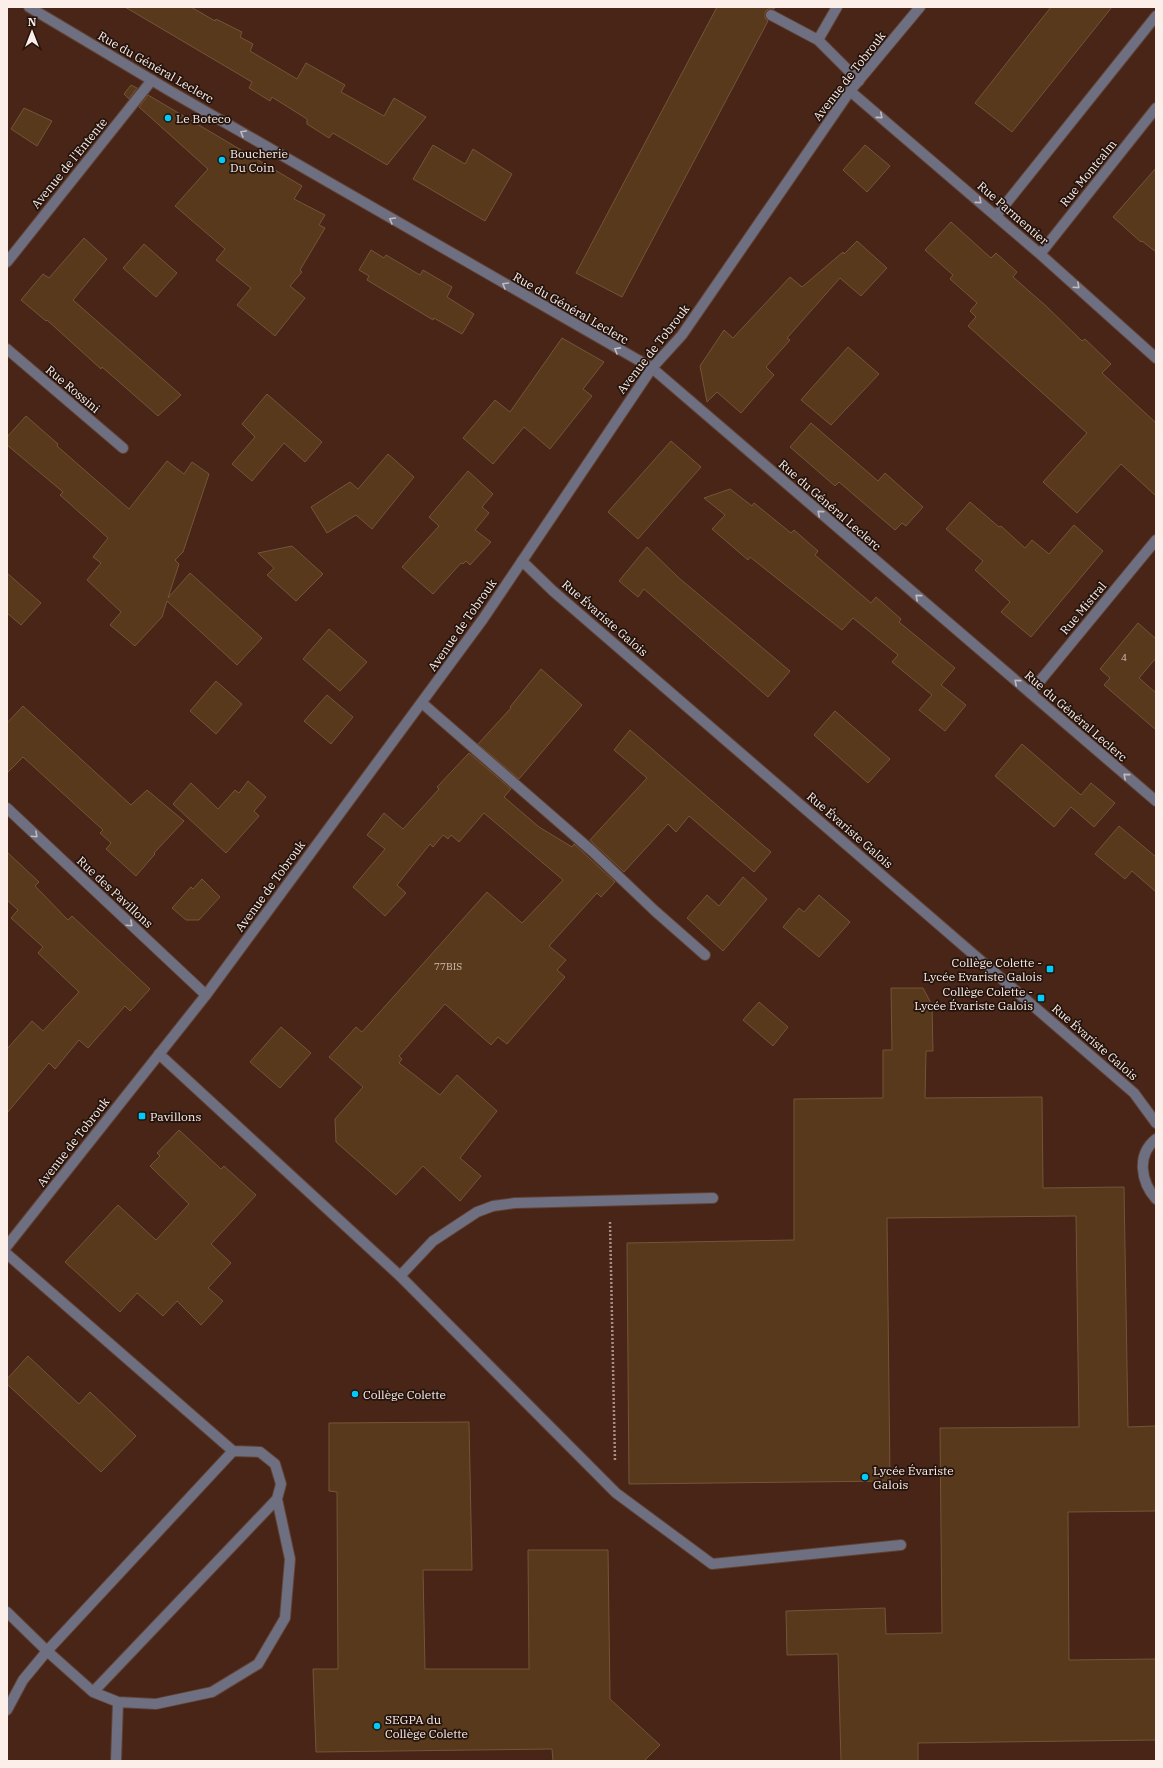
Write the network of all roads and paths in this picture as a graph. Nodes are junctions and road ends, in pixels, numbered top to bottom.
1 (29, 7) edge
2 (837, 7) edge
3 (920, 7) edge
4 (771, 15) dead end
5 (1156, 16) edge
6 (818, 40) junction
7 (152, 80) junction
8 (859, 81) junction
9 (850, 91) junction
10 (1156, 108) edge
11 (996, 216) junction
12 (1040, 254) junction
13 (7, 262) edge
14 (7, 349) edge
15 (1156, 358) edge
16 (652, 368) junction
17 (123, 448) dead end
18 (1156, 540) edge
19 (522, 561) junction
20 (1030, 693) junction
21 (422, 703) junction
22 (1156, 801) edge
23 (7, 808) edge
24 (705, 954) dead end
25 (206, 994) junction
26 (159, 1054) junction
27 (1156, 1123) edge
28 (1156, 1139) edge
29 (713, 1198) dead end
30 (1156, 1199) edge
31 (610, 1202) junction
32 (7, 1246) edge
33 (7, 1254) edge
34 (400, 1276) junction
35 (233, 1451) junction
36 (616, 1493) junction
37 (277, 1499) junction
38 (901, 1545) dead end
39 (7, 1612) edge
40 (47, 1651) junction
41 (93, 1692) junction
42 (118, 1702) junction
43 (7, 1710) edge
44 (116, 1761) edge

1 - 7 street, Rue du Général Leclerc
2 - 6 street
3 - 8 street, Avenue de Tobrouk
4 - 6 street
5 - 11 street
6 - 8 street
7 - 13 street, Avenue de l'Entente
16 -> 7 street, Rue du Général Leclerc
8 - 9 street, Avenue de Tobrouk
9 -> 11 street, Rue Parmentier
9 - 16 street, Avenue de Tobrouk
10 - 12 street, Rue Montcalm
11 - 12 street, Rue Parmentier
12 -> 15 street, Rue Parmentier
14 - 17 street, Rue Rossini
16 - 19 street, Avenue de Tobrouk
20 -> 16 street, Rue du Général Leclerc
18 - 20 street, Rue Mistral
19 - 21 street, Avenue de Tobrouk
19 - 27 street, Rue Évariste Galois
22 -> 20 street, Rue du Général Leclerc
21 - 24 street
21 - 25 street, Avenue de Tobrouk
23 -> 25 street, Rue des Pavillons
25 - 26 street, Avenue de Tobrouk
26 - 32 street, Avenue de Tobrouk
26 - 34 street
28 - 30 street
29 - 31 street
31 - 34 street
31 - 36 path
33 - 35 street
34 - 36 street
35 - 37 street
35 - 40 street
36 - 38 street
37 - 41 street
37 - 42 street
39 - 40 street
40 - 41 street
40 - 43 street
41 - 42 street
42 - 44 street

